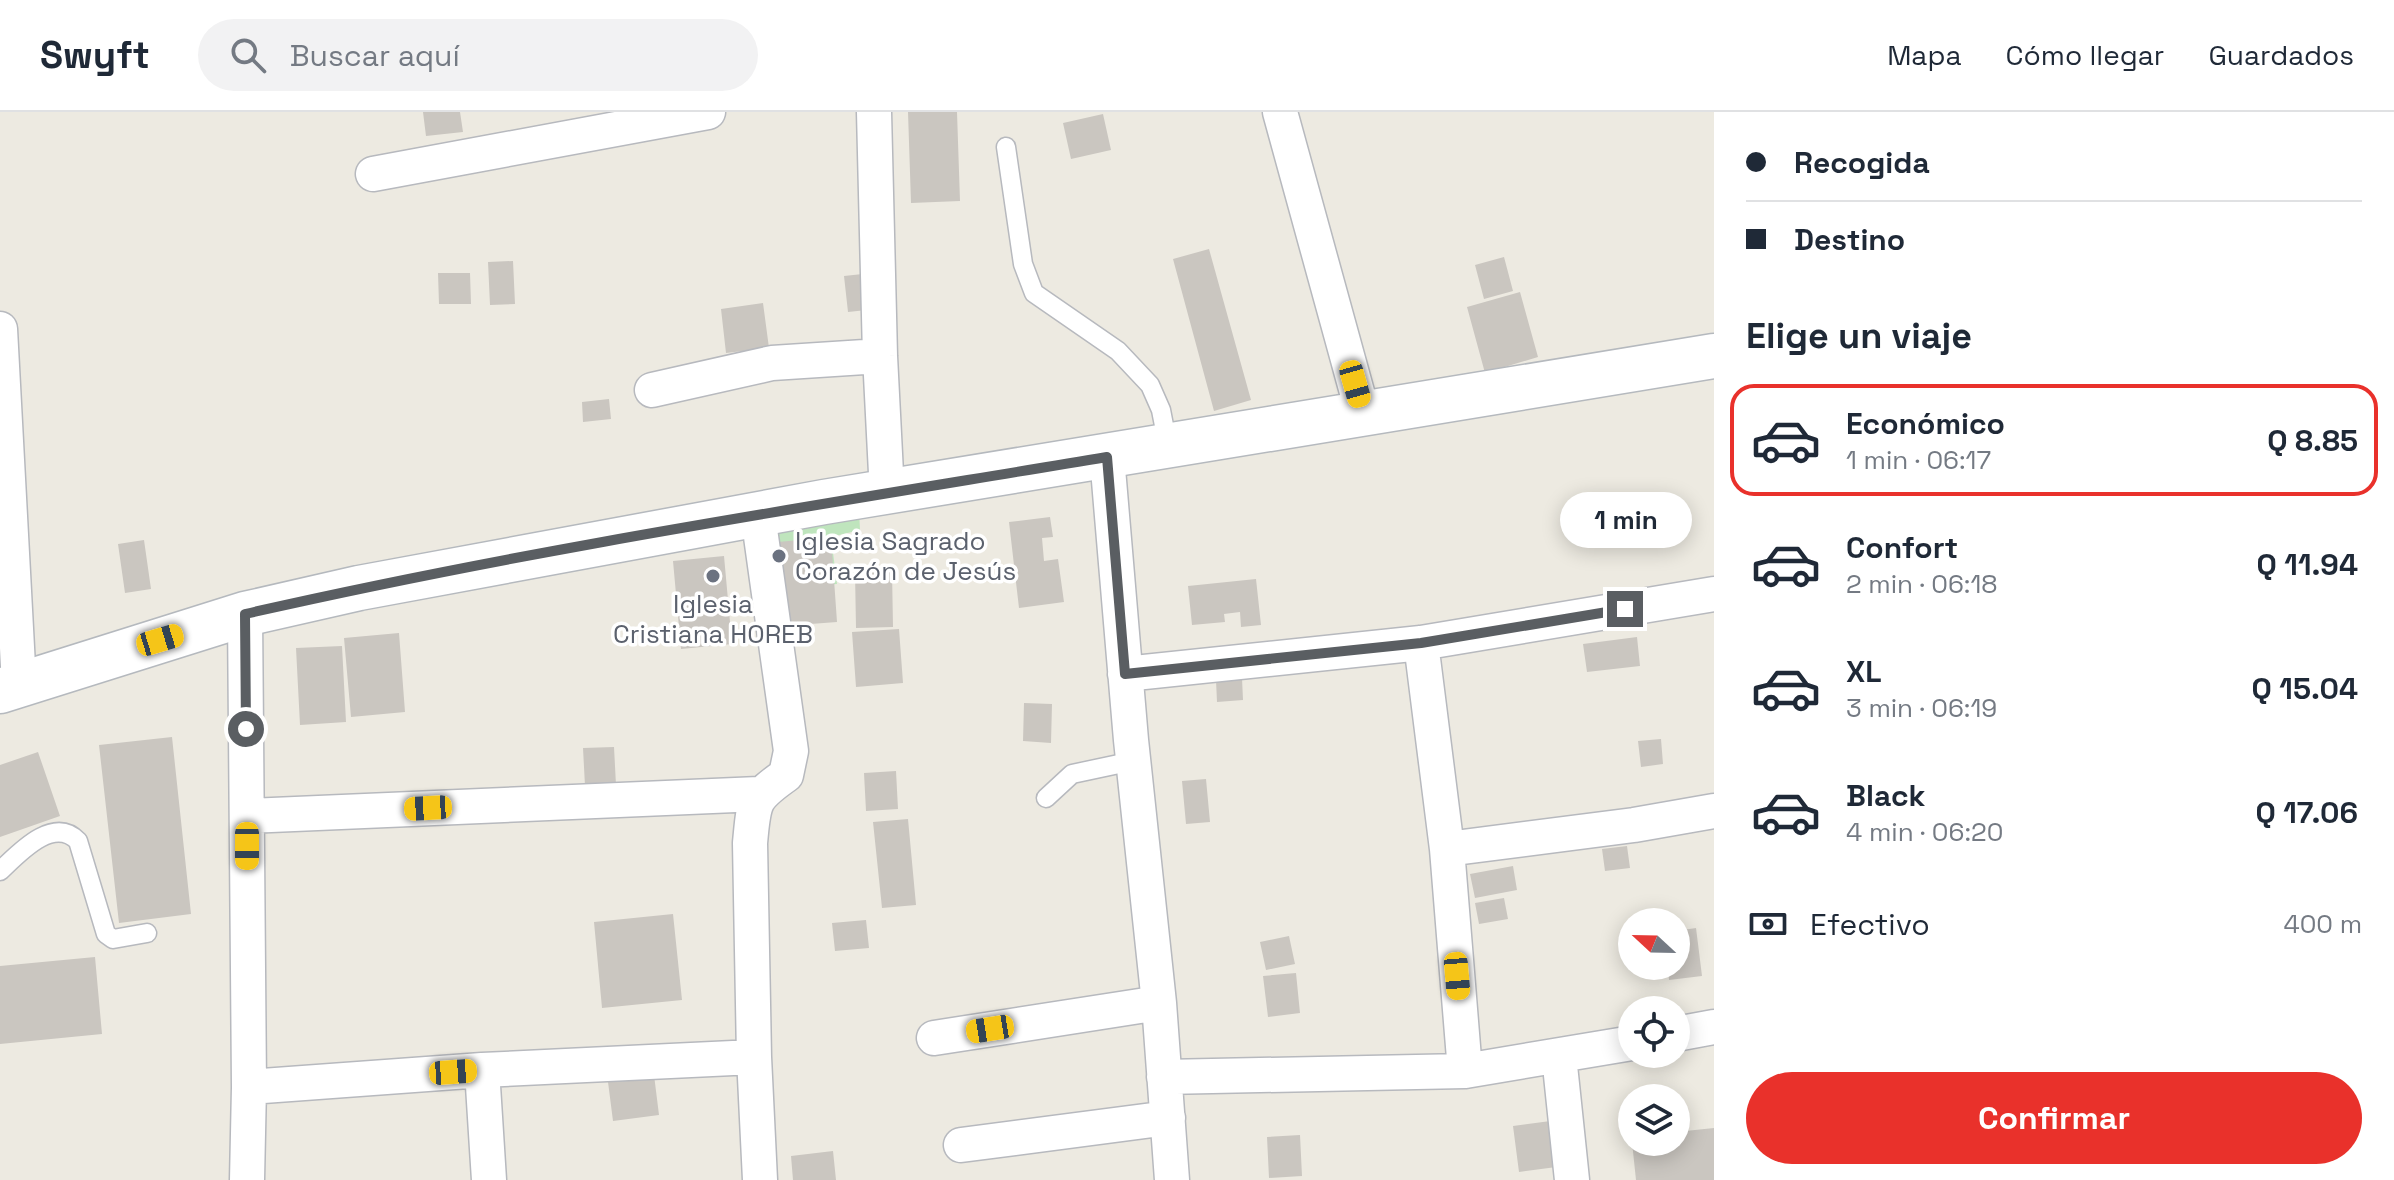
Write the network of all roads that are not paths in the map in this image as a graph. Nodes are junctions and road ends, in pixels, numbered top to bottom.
1 (708, 112) edge
2 (874, 112) edge
3 (1280, 112) edge
4 (1006, 147) dead end
5 (373, 174) dead end
6 (0, 329) edge
7 (880, 356) junction
8 (1714, 356) edge
9 (652, 390) dead end
10 (1363, 414) junction
11 (1168, 446) junction
12 (1107, 457) junction
13 (887, 493) junction
14 (5, 504) edge
15 (758, 515) junction
16 (1714, 594) edge
17 (245, 614) junction
18 (1421, 643) junction
19 (1125, 674) junction
20 (9, 688) edge
21 (1133, 761) junction
22 (759, 794) junction
23 (1046, 798) dead end
24 (1714, 811) edge
25 (247, 816) junction
26 (1447, 849) junction
27 (0, 871) edge
28 (147, 933) dead end
29 (1159, 1003) junction
30 (1714, 1027) edge
31 (1690, 1031) edge
32 (934, 1038) dead end
33 (1618, 1045) edge
34 (1559, 1056) junction
35 (754, 1057) junction
36 (482, 1070) junction
37 (1465, 1071) junction
38 (1164, 1077) junction
39 (249, 1087) junction
40 (1168, 1118) junction
41 (961, 1145) dead end
42 (247, 1180) edge
43 (489, 1180) edge
44 (760, 1180) edge
45 (1172, 1180) edge
46 (1572, 1180) edge

1 - 5 street
2 - 7 street
3 - 10 street
4 - 11 lane
6 - 14 street
7 - 9 street
7 - 13 street
8 - 10 street
10 - 11 street
11 - 12 street
12 - 13 street
12 - 19 street
13 - 15 street
14 - 20 street
15 - 17 street
15 - 22 street
16 - 18 street
17 - 20 street
17 - 25 street
18 - 19 street
18 - 26 street
19 - 21 street
21 - 23 lane
21 - 29 street
22 - 25 street
22 - 35 street
24 - 26 street
25 - 39 street
26 - 37 street
27 - 28 lane
29 - 32 street
29 - 38 street
30 - 31 street
33 - 34 street
34 - 37 street
34 - 46 street
35 - 36 street
35 - 44 street
36 - 39 street
36 - 43 street
37 - 38 street
38 - 40 street
39 - 42 street
40 - 41 street
40 - 45 street

